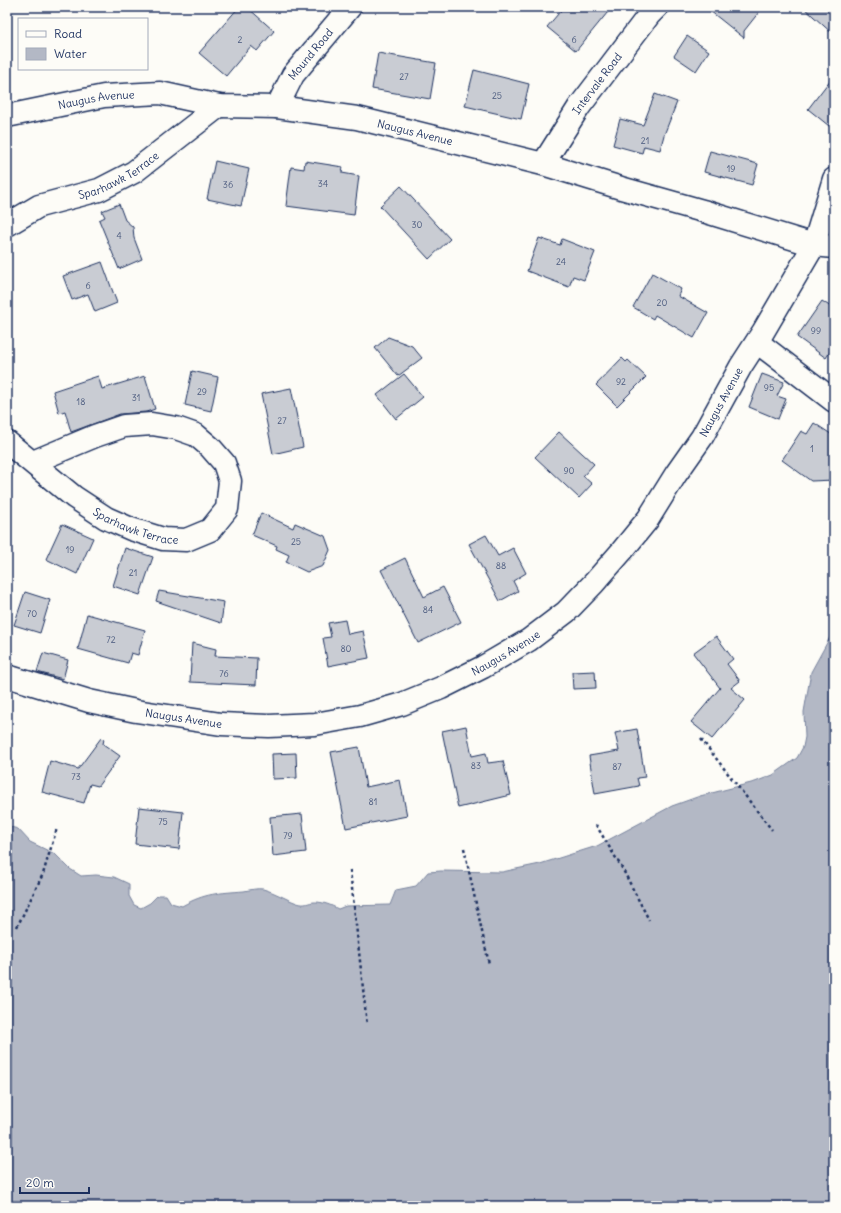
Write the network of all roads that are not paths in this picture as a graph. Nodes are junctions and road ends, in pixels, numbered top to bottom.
1 (350, 7) edge
2 (657, 7) edge
3 (219, 106) junction
4 (277, 106) junction
5 (7, 116) edge
6 (543, 164) junction
7 (834, 179) edge
8 (7, 225) edge
9 (824, 246) edge
10 (757, 342) junction
11 (834, 401) edge
12 (7, 442) edge
13 (33, 462) junction
14 (7, 676) edge

1 - 4 street, Mound Road
2 - 6 street, Intervale Road
3 - 4 street, Naugus Avenue
3 - 5 street, Naugus Avenue
3 - 8 street, Sparhawk Terrace
4 - 6 street, Naugus Avenue
6 - 9 street, Naugus Avenue
7 - 9 street
9 - 10 street, Naugus Avenue
10 - 11 street
10 - 14 street, Naugus Avenue
12 - 13 street, Sparhawk Terrace
13 - 13 street, Sparhawk Terrace

